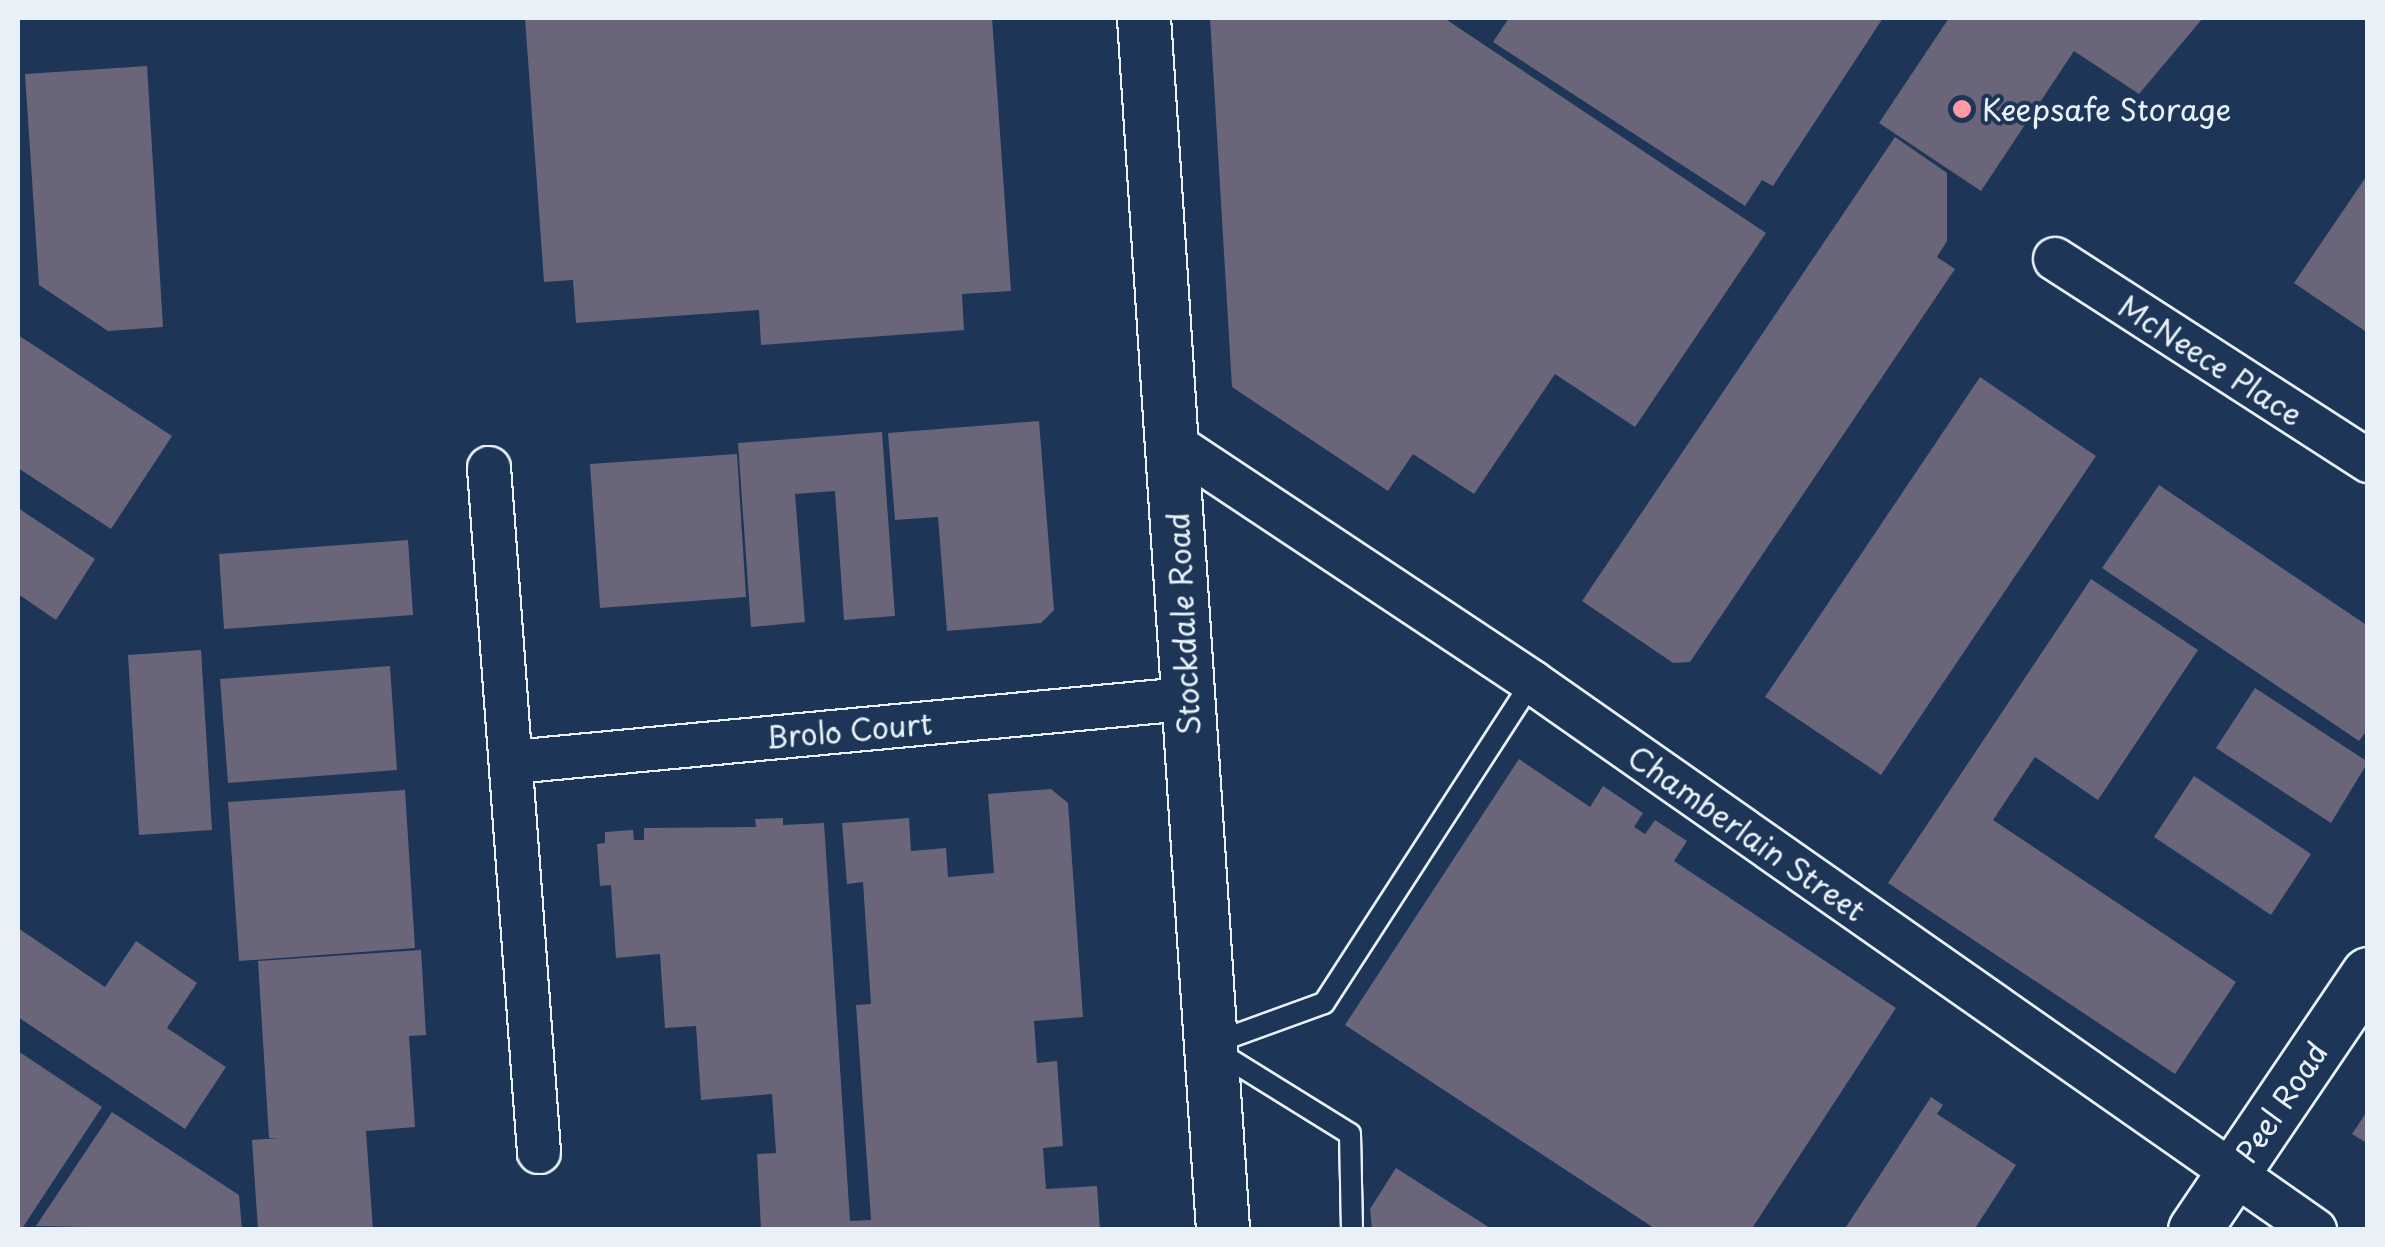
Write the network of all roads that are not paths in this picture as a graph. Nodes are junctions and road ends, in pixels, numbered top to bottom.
1 (1144, 18) edge
2 (2055, 259) dead end
3 (1174, 444) junction
4 (2368, 460) edge
5 (489, 468) dead end
6 (1532, 682) junction
7 (1185, 698) junction
8 (513, 762) junction
9 (2368, 974) edge
10 (1208, 1046) junction
11 (540, 1152) dead end
12 (2232, 1172) junction
13 (1222, 1230) edge
14 (1352, 1230) edge
15 (2194, 1230) edge
16 (2315, 1230) edge

1 - 3 street, Stockdale Road
2 - 4 street, McNeece Place
3 - 6 street, Chamberlain Street
3 - 7 street, Stockdale Road
5 - 8 street
6 - 10 lane
6 - 12 street, Chamberlain Street
7 - 8 street, Brolo Court
7 - 10 street, Stockdale Road
8 - 11 street
9 - 12 street, Peel Road
10 - 13 street, Stockdale Road
10 - 14 lane
12 - 15 street, Peel Road
12 - 16 street, Chamberlain Street

